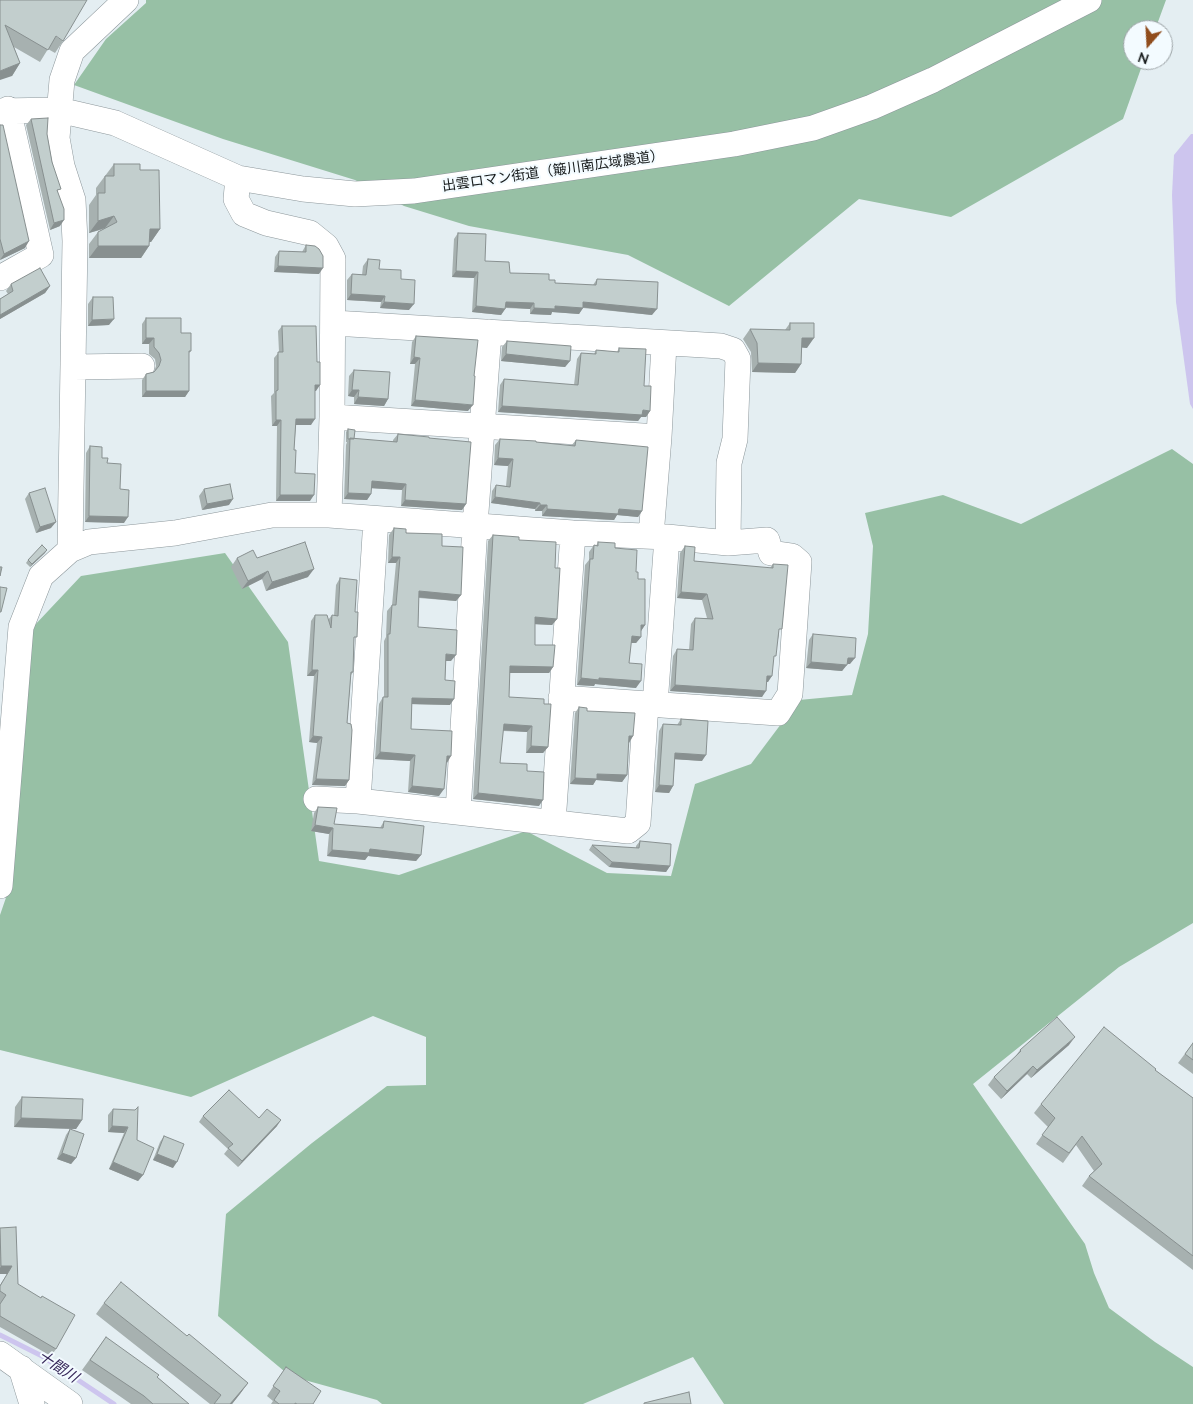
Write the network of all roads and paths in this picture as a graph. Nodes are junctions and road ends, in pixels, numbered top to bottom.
1 (126, 0) edge
2 (1089, 0) edge
3 (4, 110) edge
4 (59, 110) junction
5 (238, 178) junction
6 (0, 278) edge
7 (333, 323) junction
8 (489, 332) junction
9 (664, 344) junction
10 (142, 366) dead end
11 (74, 368) junction
12 (332, 417) junction
13 (482, 426) junction
14 (659, 438) junction
15 (329, 515) junction
16 (376, 519) junction
17 (475, 526) junction
18 (573, 533) junction
19 (659, 537) junction
20 (728, 543) junction
21 (70, 550) junction
22 (561, 698) junction
23 (651, 704) junction
24 (316, 799) dead end
25 (358, 801) junction
26 (458, 812) junction
27 (553, 823) junction
28 (0, 886) edge
29 (0, 1354) edge
30 (21, 1368) junction
31 (32, 1404) edge
32 (70, 1404) edge

1 - 4 street
2 - 5 street, 出雲ロマン街道（簸川南広域農道）
3 - 4 street, 出雲ロマン街道（簸川南広域農道）
3 - 6 street
4 - 5 street, 出雲ロマン街道（簸川南広域農道）
4 - 11 street
5 - 7 street
7 - 8 street
7 - 12 street
8 - 9 street
8 - 13 street
9 - 14 street
9 - 20 street
10 - 11 street
11 - 21 street
12 - 13 street
12 - 15 street
13 - 14 street
13 - 17 street
14 - 19 street
15 - 16 street
15 - 21 street
16 - 17 street
16 - 25 street
17 - 18 street
17 - 26 street
18 - 19 street
18 - 22 street
19 - 20 street
19 - 23 street
20 - 23 street
21 - 28 street
22 - 23 street
22 - 27 street
23 - 27 street
24 - 25 street
25 - 26 street
26 - 27 street
29 - 30 street
30 - 31 street
30 - 32 street

